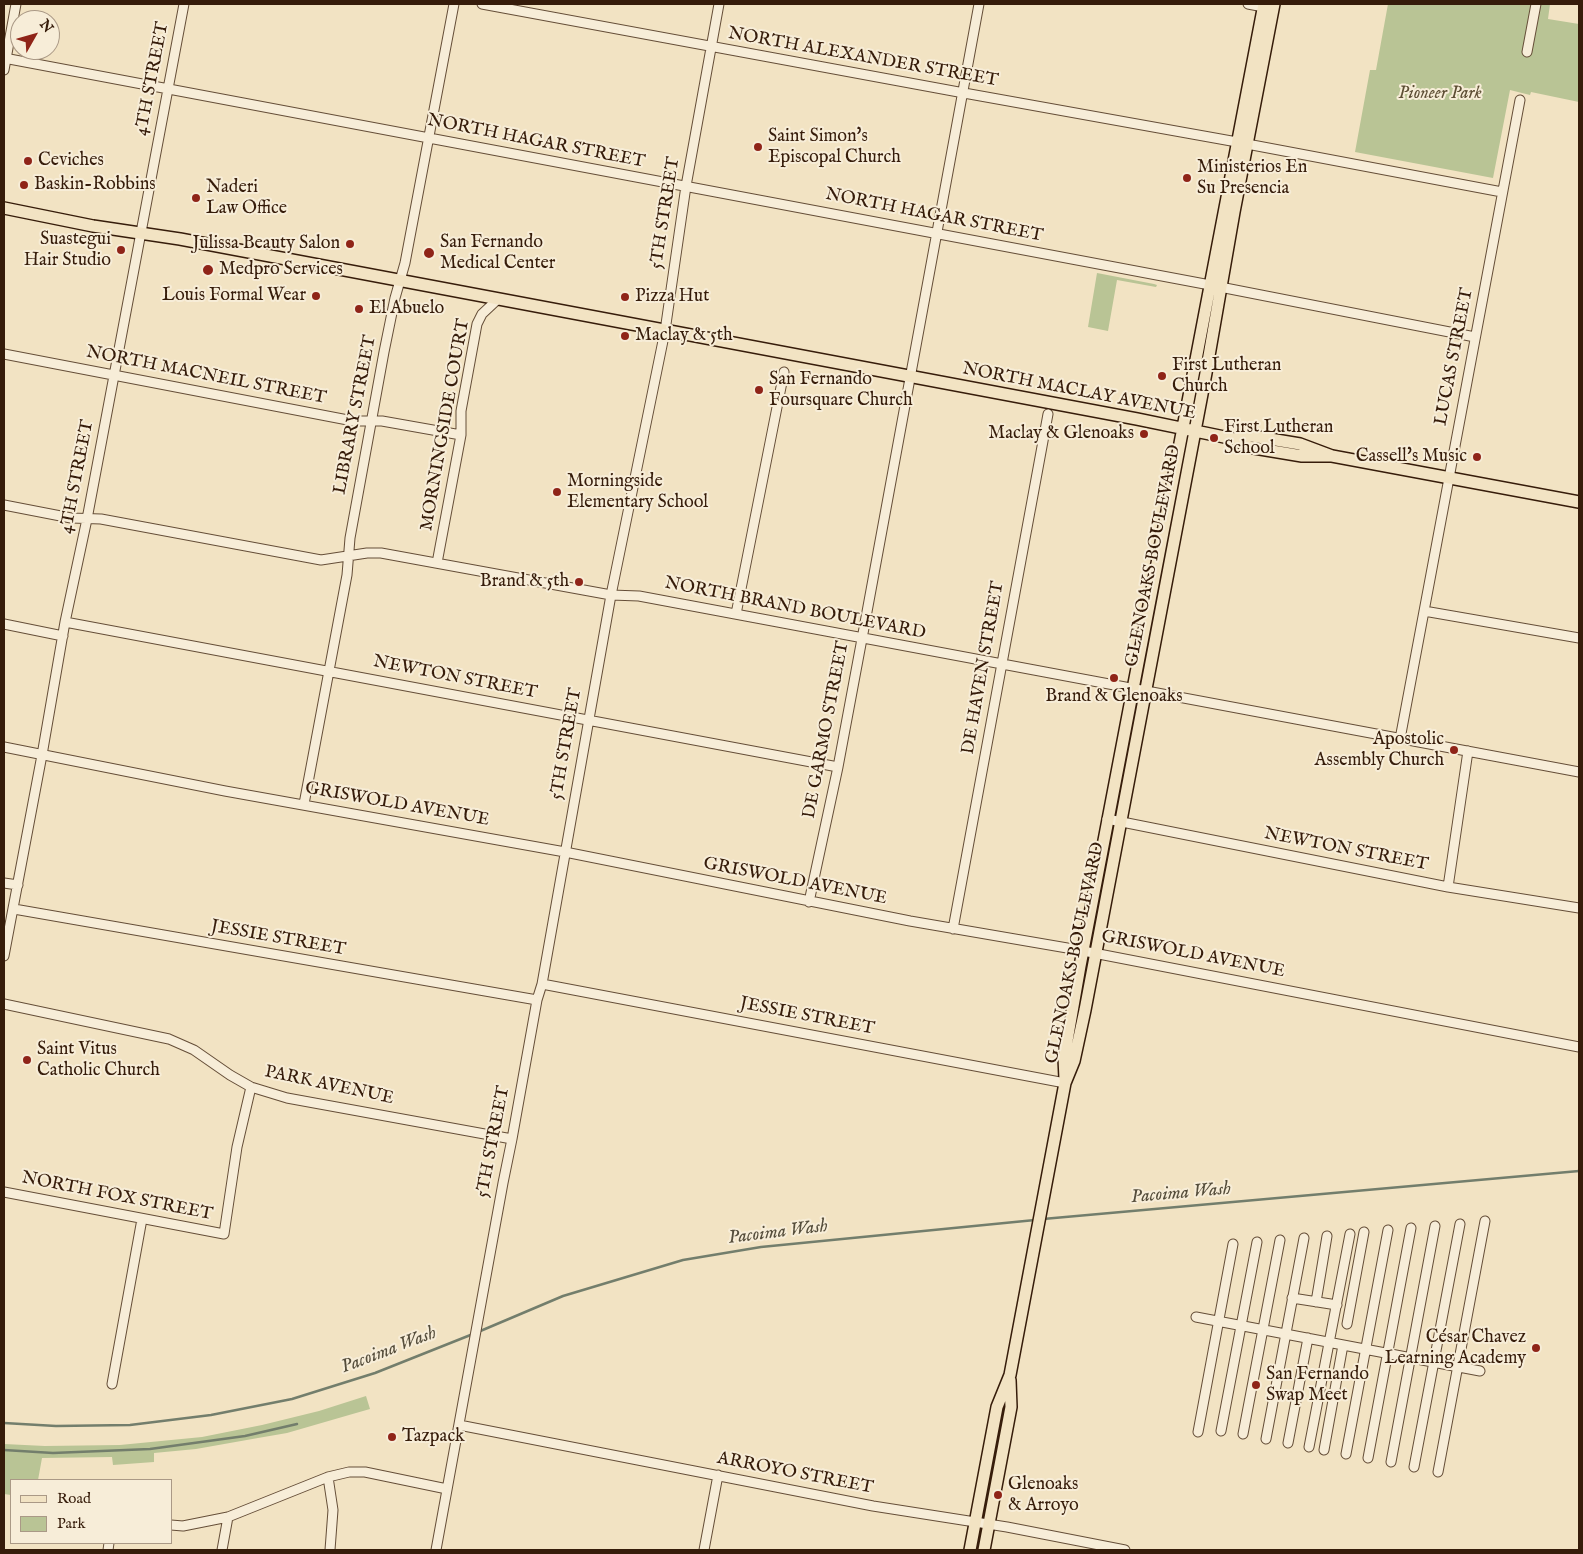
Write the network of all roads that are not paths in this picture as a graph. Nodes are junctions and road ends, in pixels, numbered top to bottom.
1 (16, 4) edge
2 (184, 4) edge
3 (454, 4) edge
4 (482, 4) edge
5 (719, 4) edge
6 (980, 4) edge
7 (1248, 4) edge
8 (1536, 4) edge
9 (1268, 6) edge
10 (711, 46) junction
11 (1527, 52) dead end
12 (5, 59) edge
13 (4, 70) edge
14 (168, 89) junction
15 (964, 94) junction
16 (1520, 100) dead end
17 (428, 138) junction
18 (1242, 143) junction
19 (686, 186) junction
20 (1502, 192) junction
21 (4, 208) edge
22 (141, 234) junction
23 (938, 234) junction
24 (400, 281) junction
25 (1215, 286) junction
26 (498, 299) junction
27 (665, 331) junction
28 (1475, 336) junction
29 (4, 354) edge
30 (784, 372) dead end
31 (114, 375) junction
32 (911, 377) junction
33 (1048, 414) dead end
34 (372, 420) junction
35 (1181, 428) junction
36 (1195, 432) junction
37 (461, 435) junction
38 (1449, 478) junction
39 (1579, 499) edge
40 (4, 505) edge
41 (87, 519) junction
42 (348, 556) junction
43 (437, 563) junction
44 (611, 595) junction
45 (1424, 611) junction
46 (736, 614) junction
47 (65, 622) junction
48 (4, 624) edge
49 (63, 636) junction
50 (862, 638) junction
51 (1579, 638) edge
52 (1002, 664) junction
53 (329, 670) junction
54 (1132, 688) junction
55 (1146, 691) junction
56 (588, 720) junction
57 (1400, 738) junction
58 (4, 747) edge
59 (1468, 751) junction
60 (42, 755) junction
61 (838, 767) junction
62 (1579, 772) edge
63 (304, 804) junction
64 (1108, 819) junction
65 (1121, 822) junction
66 (565, 852) junction
67 (4, 883) edge
68 (18, 885) junction
69 (1448, 886) junction
70 (809, 902) junction
71 (1579, 908) edge
72 (14, 909) junction
73 (953, 929) junction
74 (1082, 951) junction
75 (1096, 953) junction
76 (4, 956) edge
77 (542, 984) junction
78 (537, 1000) junction
79 (4, 1004) edge
80 (1579, 1047) edge
81 (1065, 1083) junction
82 (251, 1087) junction
83 (512, 1139) junction
84 (4, 1192) edge
85 (142, 1219) junction
86 (1485, 1221) dead end
87 (1460, 1224) dead end
88 (1435, 1226) dead end
89 (1412, 1228) dead end
90 (1388, 1230) dead end
91 (1364, 1232) dead end
92 (1350, 1234) dead end
93 (1327, 1236) dead end
94 (1304, 1238) dead end
95 (1280, 1240) dead end
96 (1257, 1242) dead end
97 (1233, 1244) dead end
98 (1292, 1298) junction
99 (1316, 1302) junction
100 (1337, 1306) junction
101 (1196, 1316) dead end
102 (1219, 1321) junction
103 (1347, 1324) dead end
104 (1241, 1325) junction
105 (1263, 1329) junction
106 (1286, 1334) junction
107 (1308, 1338) junction
108 (1330, 1342) junction
109 (1343, 1345) junction
110 (1365, 1349) junction
111 (1388, 1353) junction
112 (1410, 1358) junction
113 (1434, 1362) junction
114 (1458, 1367) junction
115 (1480, 1371) dead end
116 (1010, 1376) junction
117 (112, 1384) dead end
118 (459, 1425) junction
119 (1221, 1431) dead end
120 (1198, 1432) dead end
121 (1243, 1434) dead end
122 (1266, 1439) dead end
123 (1288, 1443) dead end
124 (1309, 1447) dead end
125 (1324, 1450) dead end
126 (1346, 1454) dead end
127 (1368, 1458) dead end
128 (1391, 1462) dead end
129 (1414, 1467) dead end
130 (1438, 1472) dead end
131 (718, 1475) junction
132 (328, 1477) junction
133 (447, 1489) junction
134 (228, 1517) junction
135 (975, 1522) junction
136 (989, 1524) junction
137 (172, 1525) edge
138 (1103, 1548) edge
139 (222, 1550) edge
140 (330, 1550) edge
141 (436, 1550) edge
142 (704, 1550) edge
143 (970, 1550) edge
144 (984, 1550) edge
145 (1126, 1550) edge

1 - 12 street
2 - 14 street, 4TH STREET
3 - 17 street, LIBRARY STREET
4 - 10 street, NORTH ALEXANDER STREET
5 - 10 street, 5TH STREET
6 - 15 street, DE GARMO STREET
7 - 9 street
8 - 11 street
9 - 18 main road, GLENOAKS BOULEVARD
10 - 15 street, NORTH ALEXANDER STREET
10 - 19 street, 5TH STREET
12 - 13 street
12 - 14 street, NORTH HAGAR STREET
14 - 17 street, NORTH HAGAR STREET
14 - 22 street, 4TH STREET
15 - 18 street, NORTH ALEXANDER STREET
15 - 23 street, DE GARMO STREET
16 - 20 street, LUCAS STREET
17 - 19 street, NORTH HAGAR STREET
17 - 24 street, LIBRARY STREET
18 - 20 street, NORTH ALEXANDER STREET
18 - 25 main road, GLENOAKS BOULEVARD
19 - 23 street, NORTH HAGAR STREET
19 - 27 street, 5TH STREET
20 - 28 street, LUCAS STREET
21 - 22 main road, NORTH MACLAY AVENUE
22 - 24 main road, NORTH MACLAY AVENUE
22 - 31 street, 4TH STREET
23 - 25 street, NORTH HAGAR STREET
23 - 32 street, DE GARMO STREET
24 - 26 main road, NORTH MACLAY AVENUE
24 - 34 street, LIBRARY STREET
25 - 28 street, NORTH HAGAR STREET
25 - 35 main road, GLENOAKS BOULEVARD
25 - 36 main road, GLENOAKS BOULEVARD
26 - 27 main road, NORTH MACLAY AVENUE
26 - 37 street, MORNINGSIDE COURT
27 - 32 main road, NORTH MACLAY AVENUE
27 - 44 street, 5TH STREET
28 - 38 street, LUCAS STREET
29 - 31 street, NORTH MACNEIL STREET
30 - 46 street
31 - 34 street, NORTH MACNEIL STREET
31 - 41 street, 4TH STREET
32 - 35 main road, NORTH MACLAY AVENUE
32 - 50 street, DE GARMO STREET
33 - 52 street, DE HAVEN STREET
34 - 37 street, NORTH MACNEIL STREET
34 - 42 street, LIBRARY STREET
35 - 36 main road, NORTH MACLAY AVENUE
35 - 54 main road, GLENOAKS BOULEVARD
36 - 38 main road, NORTH MACLAY AVENUE
36 - 55 main road, GLENOAKS BOULEVARD
37 - 43 street, MORNINGSIDE COURT
38 - 39 main road, NORTH MACLAY AVENUE
38 - 45 street, LUCAS STREET
40 - 41 street, NORTH BRAND BOULEVARD
41 - 42 street, NORTH BRAND BOULEVARD
41 - 47 street, 4TH STREET
42 - 43 street, NORTH BRAND BOULEVARD
42 - 53 street, LIBRARY STREET
43 - 44 street, NORTH BRAND BOULEVARD
44 - 46 street, NORTH BRAND BOULEVARD
44 - 56 street, 5TH STREET
45 - 51 street
45 - 57 street, LUCAS STREET
46 - 50 street, NORTH BRAND BOULEVARD
47 - 49 street, 4TH STREET
47 - 53 street, NEWTON STREET
48 - 49 street
49 - 60 street, 4TH STREET
50 - 52 street, NORTH BRAND BOULEVARD
50 - 61 street, DE GARMO STREET
52 - 54 street, NORTH BRAND BOULEVARD
52 - 73 street, DE HAVEN STREET
53 - 56 street, NEWTON STREET
53 - 63 street, LIBRARY STREET
54 - 55 street, NORTH BRAND BOULEVARD
54 - 64 main road, GLENOAKS BOULEVARD
55 - 57 street, NORTH BRAND BOULEVARD
55 - 65 main road, GLENOAKS BOULEVARD
56 - 61 street, NEWTON STREET
56 - 66 street, 5TH STREET
57 - 59 street, NORTH BRAND BOULEVARD
58 - 60 street, GRISWOLD AVENUE
59 - 62 street, NORTH BRAND BOULEVARD
59 - 69 street
60 - 63 street, GRISWOLD AVENUE
60 - 68 street, 4TH STREET
61 - 70 street, DE GARMO STREET
63 - 66 street, GRISWOLD AVENUE
64 - 65 street, NEWTON STREET
64 - 74 main road, GLENOAKS BOULEVARD
65 - 69 street, NEWTON STREET
65 - 75 main road, GLENOAKS BOULEVARD
66 - 70 street, GRISWOLD AVENUE
66 - 77 street, 5TH STREET
67 - 68 street
68 - 72 street, 4TH STREET
69 - 71 street, NEWTON STREET
70 - 73 street, GRISWOLD AVENUE
72 - 76 street, 4TH STREET
72 - 78 street, JESSIE STREET
73 - 74 street, GRISWOLD AVENUE
74 - 75 street, GRISWOLD AVENUE
74 - 81 main road, GLENOAKS BOULEVARD
75 - 80 street, GRISWOLD AVENUE
75 - 81 main road, GLENOAKS BOULEVARD
77 - 78 street, 5TH STREET
77 - 81 street, JESSIE STREET
78 - 83 street, 5TH STREET
79 - 82 street, PARK AVENUE
81 - 116 main road, GLENOAKS BOULEVARD
82 - 83 street, PARK AVENUE
82 - 85 street, NORTH FOX STREET
83 - 118 street, 5TH STREET
84 - 85 street, NORTH FOX STREET
85 - 117 street
86 - 114 street
87 - 113 street
88 - 112 street
89 - 111 street
90 - 110 street
91 - 103 street
92 - 100 street
93 - 99 street
94 - 98 street
95 - 105 street
96 - 104 street
97 - 102 street
98 - 99 street
98 - 106 street
99 - 100 street
100 - 108 street
101 - 102 street
102 - 104 street
102 - 120 street
104 - 105 street
104 - 119 street
105 - 106 street
105 - 121 street
106 - 107 street
106 - 122 street
107 - 108 street
107 - 123 street
108 - 109 street
108 - 124 street
109 - 110 street
109 - 125 street
110 - 111 street
110 - 126 street
111 - 112 street
111 - 127 street
112 - 113 street
112 - 128 street
113 - 114 street
113 - 129 street
114 - 115 street
114 - 130 street
116 - 135 main road, GLENOAKS BOULEVARD
116 - 136 main road, GLENOAKS BOULEVARD
118 - 131 street, ARROYO STREET
118 - 133 street, 5TH STREET
131 - 135 street, ARROYO STREET
131 - 142 street
132 - 133 street
132 - 134 street
132 - 140 street
133 - 141 street, 5TH STREET
134 - 137 street
134 - 139 street
135 - 136 street, ARROYO STREET
135 - 143 main road, GLENOAKS BOULEVARD
136 - 138 street, ARROYO STREET
136 - 144 main road, GLENOAKS BOULEVARD
138 - 145 street, ARROYO STREET

